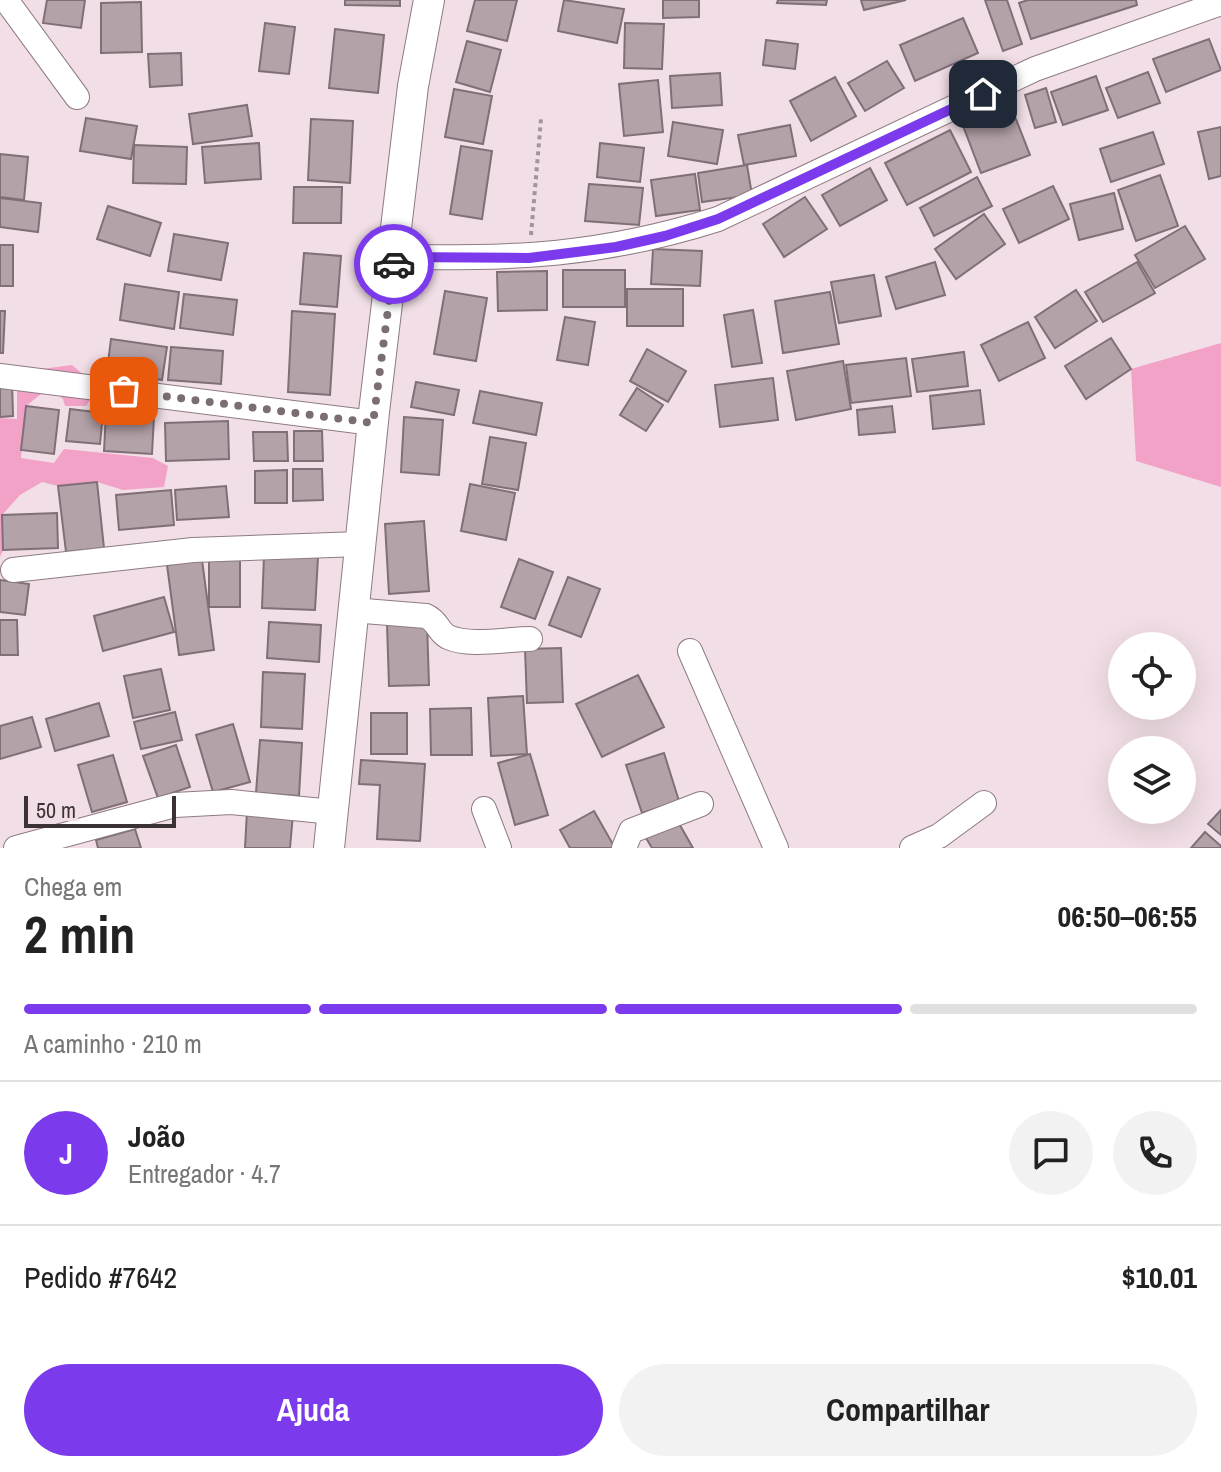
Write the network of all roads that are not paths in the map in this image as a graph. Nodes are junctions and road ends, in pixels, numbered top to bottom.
1 (6, 0) edge
2 (429, 0) edge
3 (1221, 3) edge
4 (77, 97) dead end
5 (395, 257) junction
6 (0, 376) edge
7 (373, 423) junction
8 (360, 544) junction
9 (13, 570) dead end
10 (352, 610) junction
11 (530, 639) dead end
12 (690, 651) dead end
13 (984, 803) dead end
14 (701, 804) dead end
15 (484, 809) dead end
16 (333, 812) junction
17 (16, 848) edge
18 (329, 848) edge
19 (499, 848) edge
20 (624, 848) edge
21 (776, 848) edge
22 (913, 848) edge

1 - 4 street
2 - 5 street
3 - 5 street
5 - 7 street
6 - 7 street
7 - 8 street
8 - 9 street
8 - 10 street
10 - 11 street
10 - 16 street
12 - 21 street
13 - 22 street
14 - 20 street
15 - 19 street
16 - 17 street
16 - 18 street

